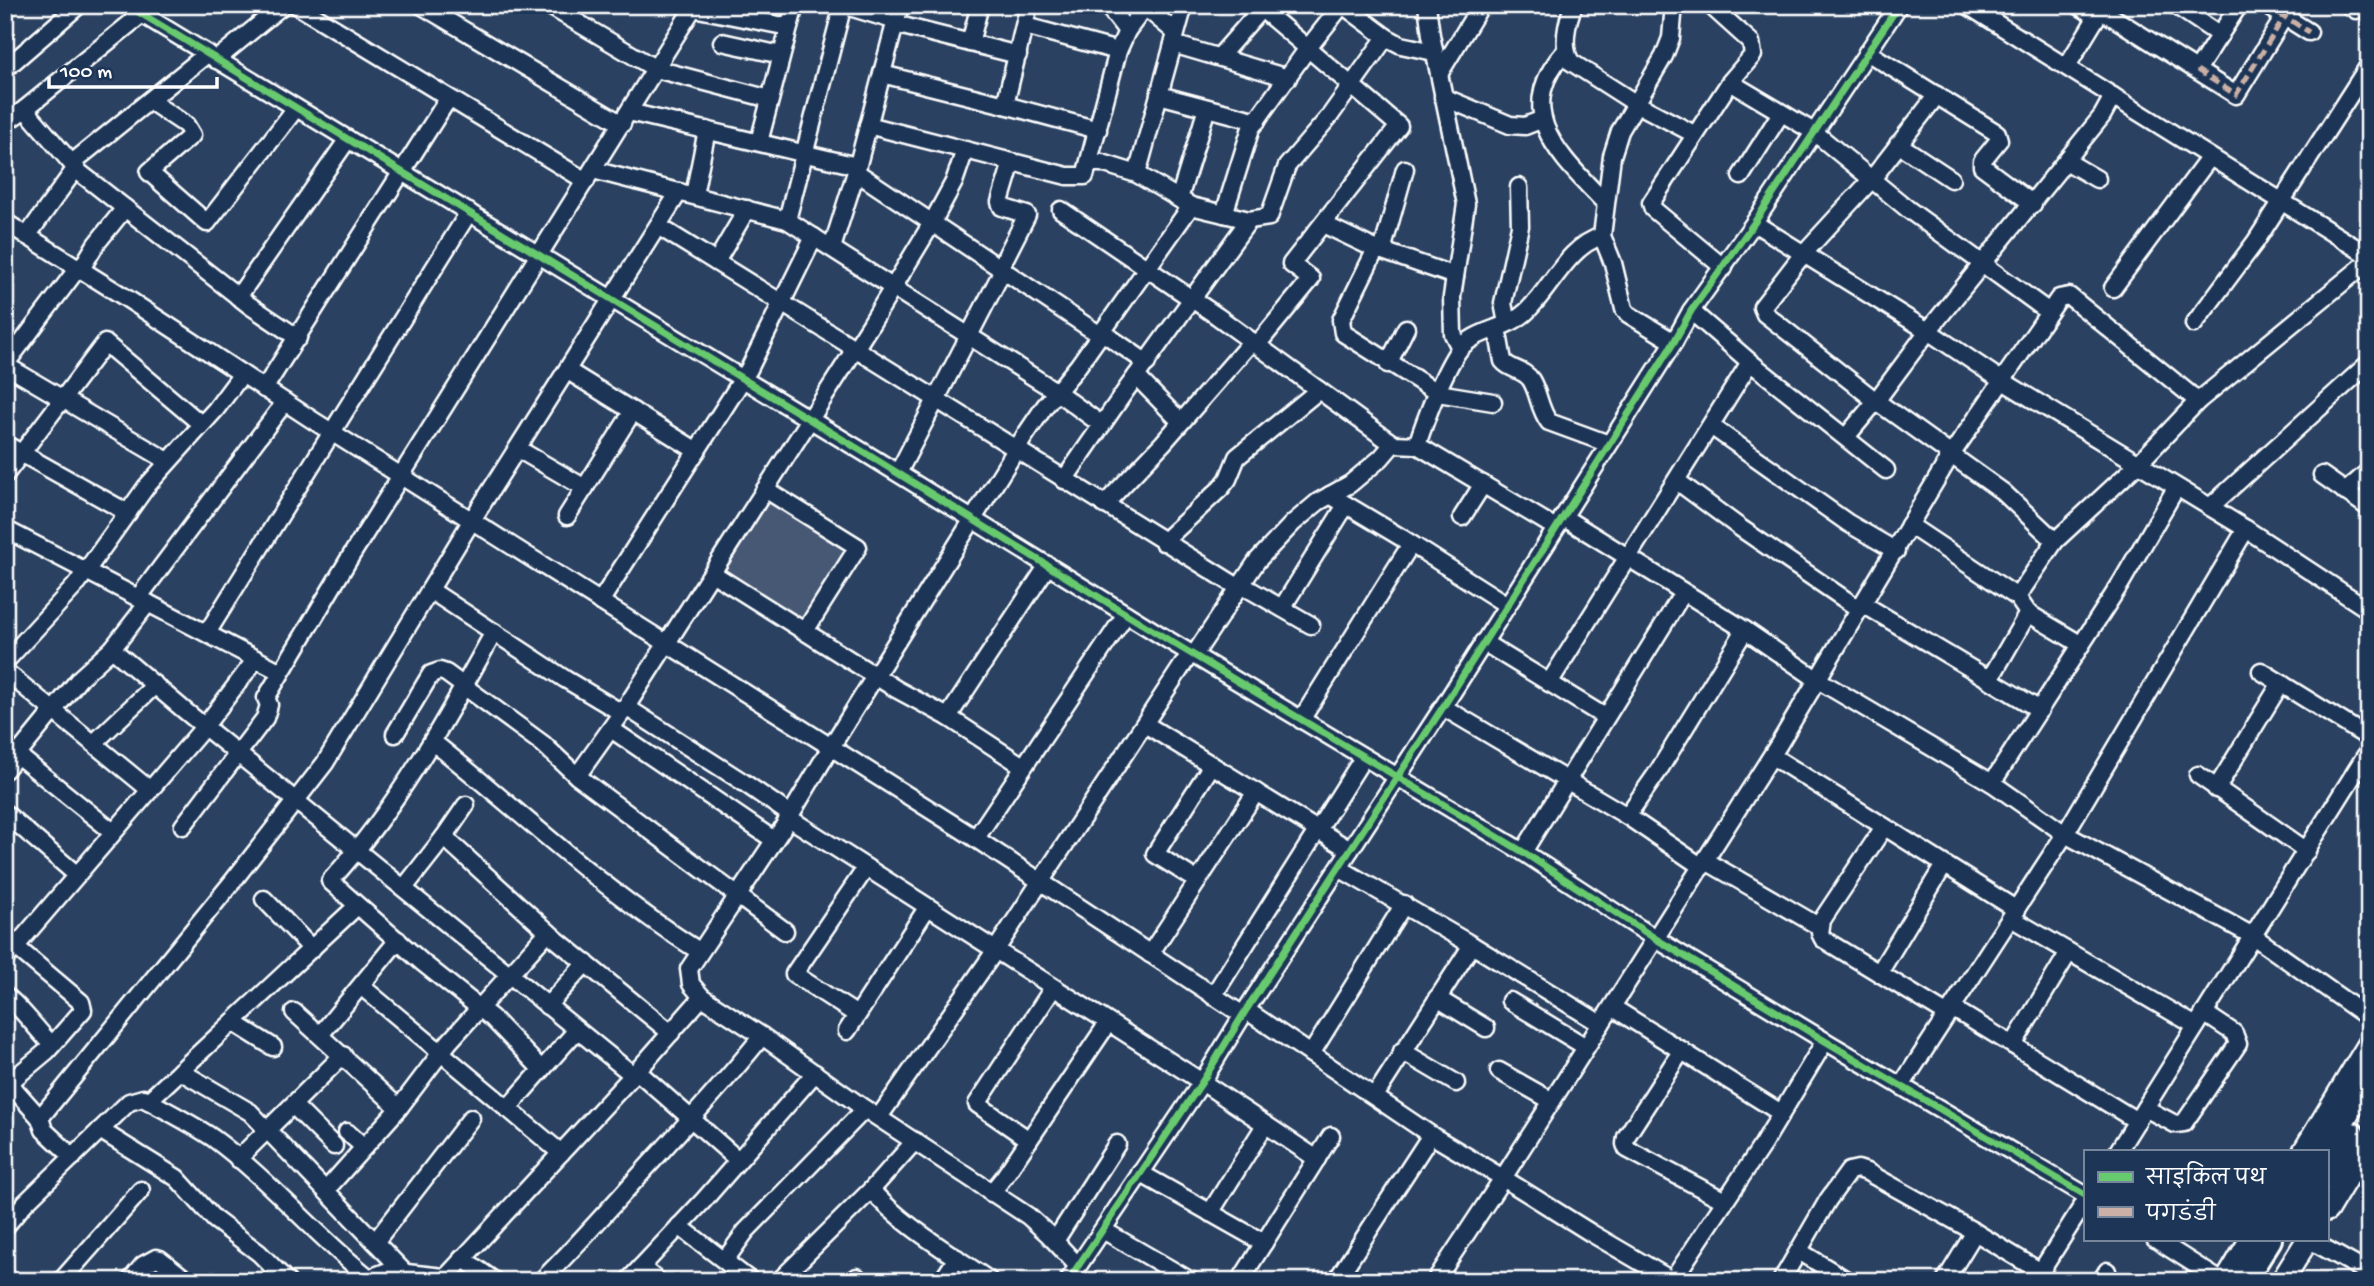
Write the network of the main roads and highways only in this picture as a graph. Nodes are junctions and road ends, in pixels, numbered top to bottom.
1 (2369, 1044) edge
2 (2369, 1076) edge
3 (2369, 1107) edge
4 (2369, 1140) edge
5 (2305, 1150) edge
6 (2324, 1150) edge
7 (2328, 1174) edge
8 (2360, 1174) edge
9 (2328, 1209) edge
10 (2250, 1240) edge
11 (2268, 1240) edge
12 (2288, 1240) edge
13 (2307, 1240) edge
14 (2223, 1281) edge
15 (2243, 1281) edge
16 (2263, 1281) edge
17 (2282, 1281) edge

1 - 5 main road
2 - 6 highway
3 - 7 highway
4 - 8 main road
8 - 9 main road
10 - 14 main road
11 - 15 highway
12 - 16 highway
13 - 17 main road

